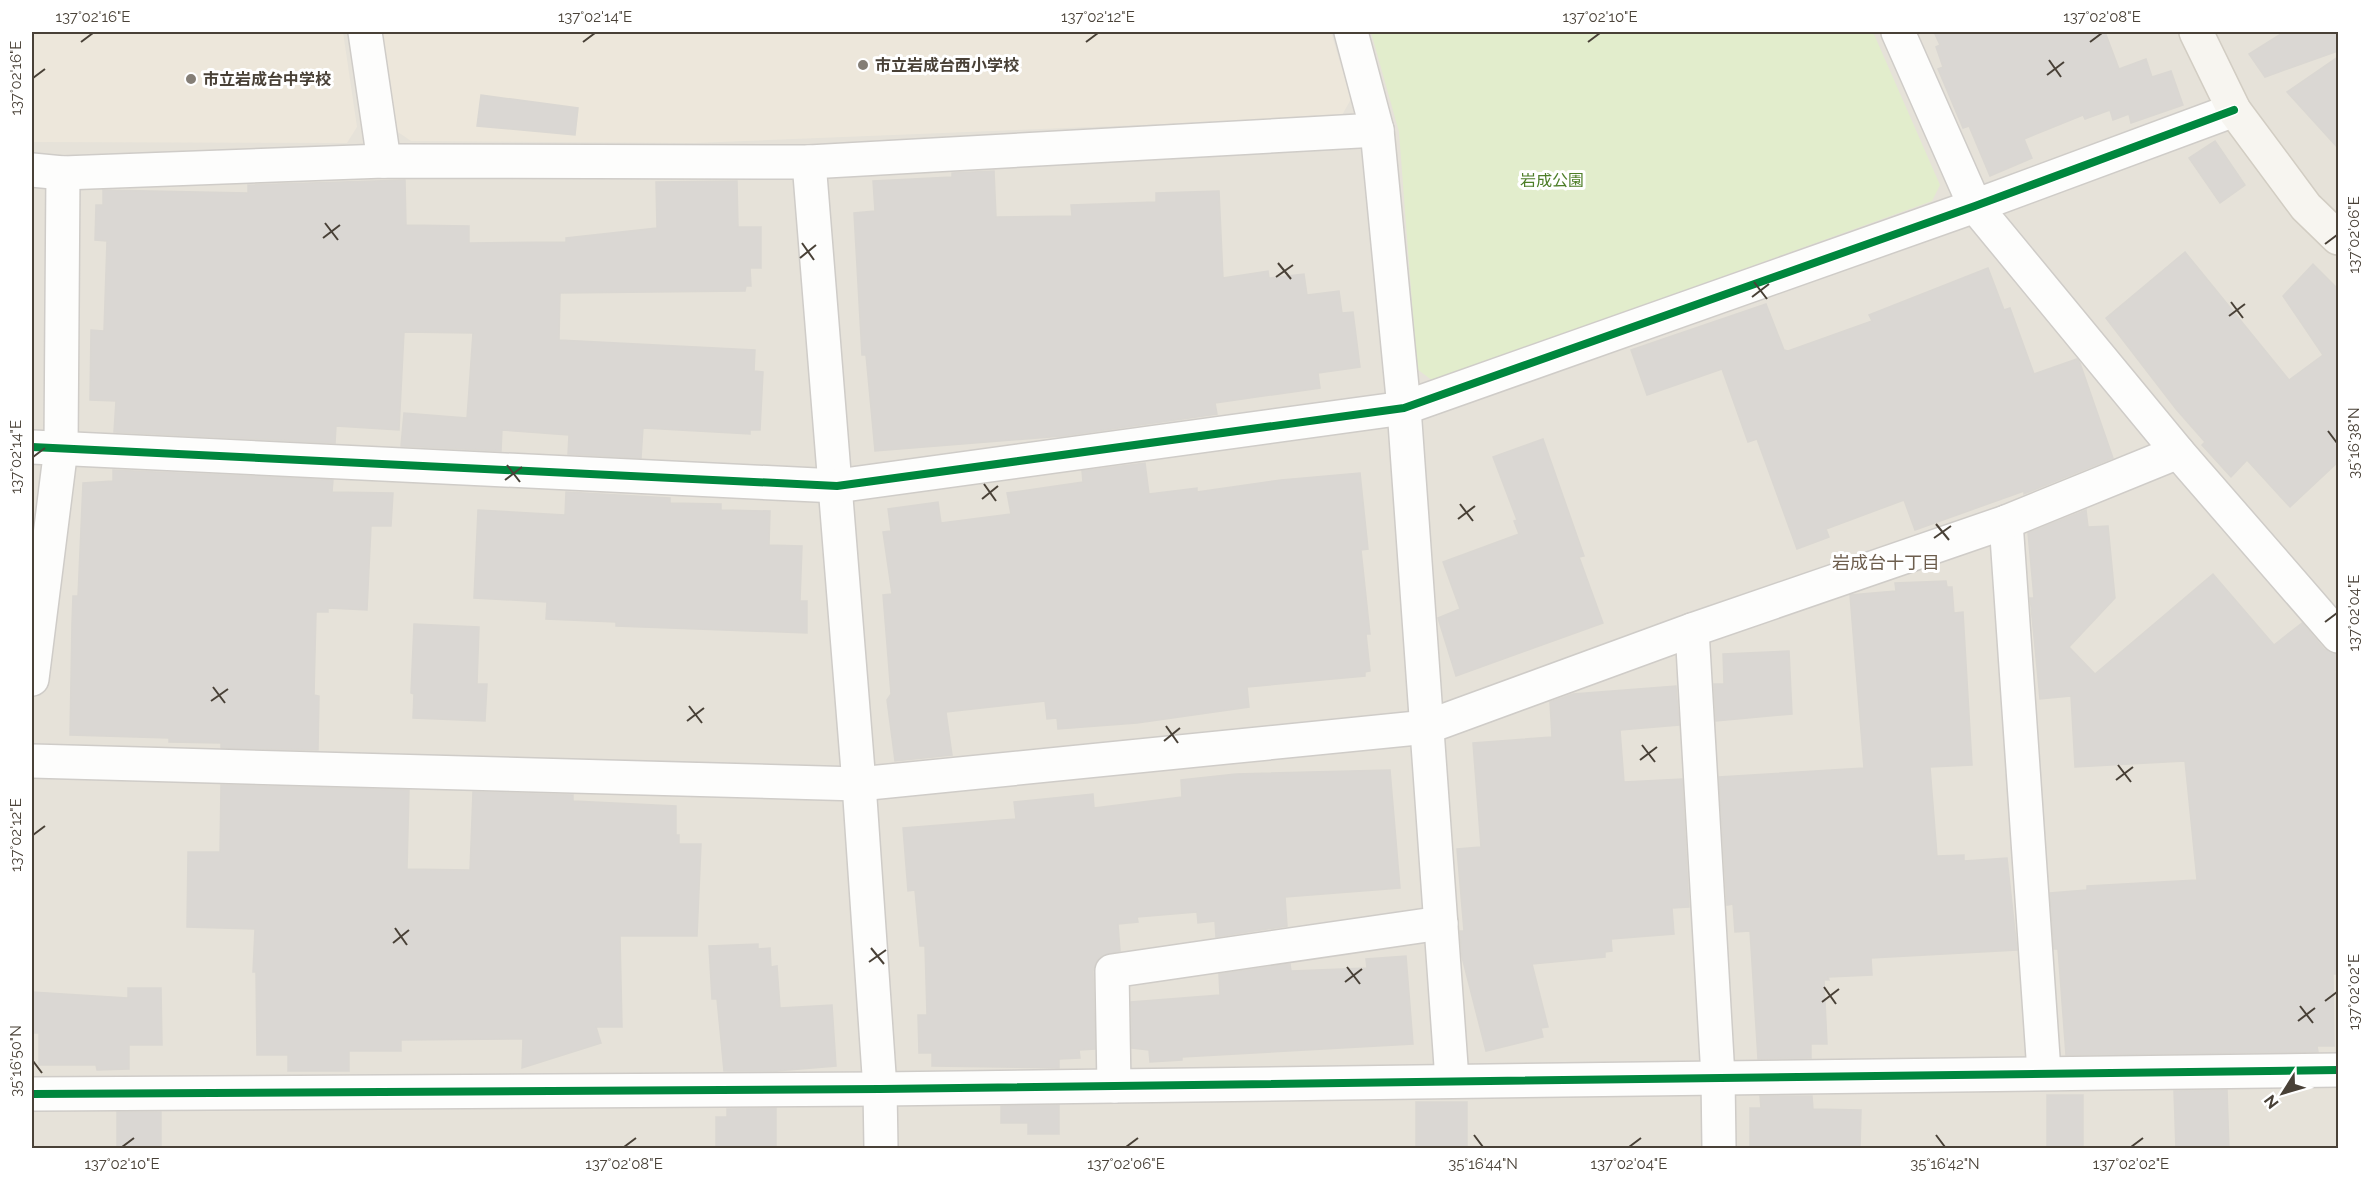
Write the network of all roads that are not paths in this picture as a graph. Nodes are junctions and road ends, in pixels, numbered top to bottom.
1 (365, 32) edge
2 (1351, 32) edge
3 (1898, 32) edge
4 (2196, 32) edge
5 (2234, 110) junction
6 (1377, 130) junction
7 (384, 161) junction
8 (809, 162) junction
9 (47, 171) edge
10 (1975, 206) junction
11 (2338, 238) edge
12 (1404, 408) junction
13 (46, 448) edge
14 (2178, 452) junction
15 (837, 486) junction
16 (2006, 522) junction
17 (1692, 630) junction
18 (2338, 636) edge
19 (32, 679) edge
20 (1427, 727) junction
21 (32, 761) edge
22 (859, 784) junction
23 (1441, 923) junction
24 (2338, 1070) edge
25 (2044, 1072) junction
26 (1718, 1077) junction
27 (1452, 1080) junction
28 (1114, 1086) junction
29 (880, 1089) junction
30 (32, 1094) edge
31 (881, 1149) edge
32 (1719, 1149) edge

1 - 7 street
2 - 6 street
3 - 10 street
4 - 5 street
5 - 10 street
5 - 11 street
6 - 8 street
6 - 12 street
7 - 8 street
7 - 9 street
8 - 15 street
9 - 13 street
10 - 12 street
10 - 14 street
12 - 15 street
12 - 20 street
13 - 15 street
13 - 19 street
14 - 16 street
14 - 18 street
15 - 22 street
16 - 17 street
16 - 25 street
17 - 20 street
17 - 26 street
20 - 22 street
20 - 23 street
21 - 22 street
22 - 29 street
23 - 27 street
23 - 28 street
24 - 25 street
25 - 26 street
26 - 27 street
26 - 32 street
27 - 28 street
28 - 29 street
29 - 30 street
29 - 31 street

